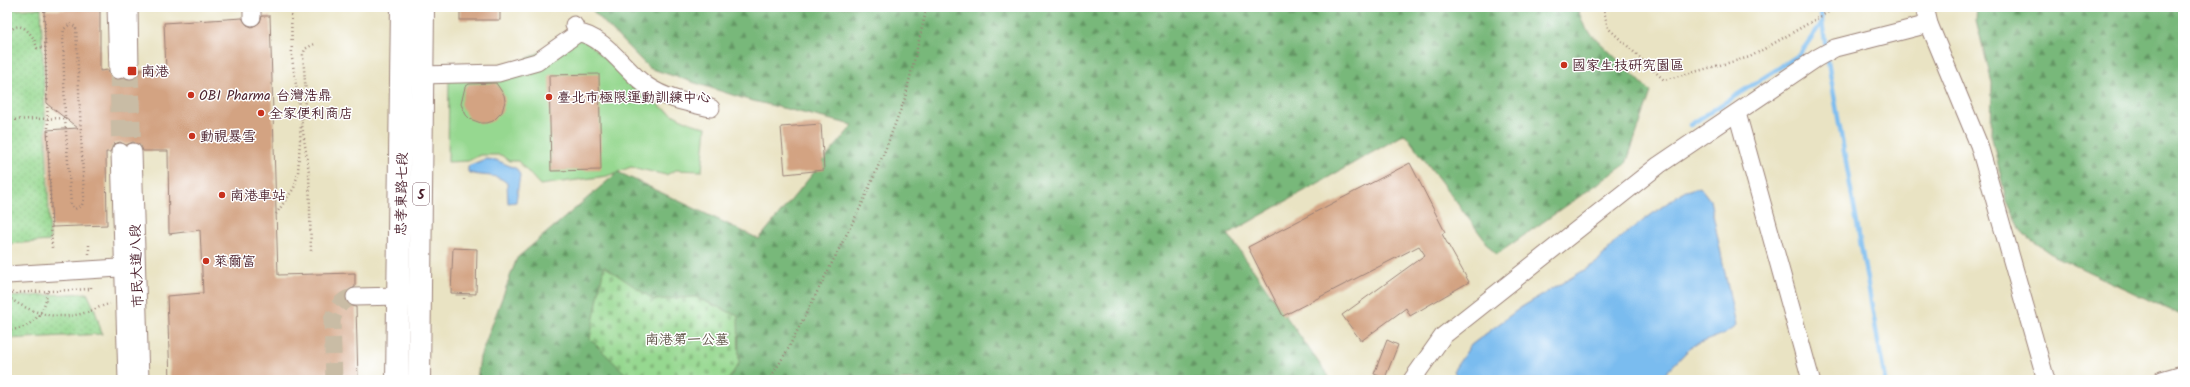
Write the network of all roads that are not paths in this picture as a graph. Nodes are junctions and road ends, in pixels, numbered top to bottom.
1 (116, 7) edge
2 (129, 7) edge
3 (402, 7) edge
4 (423, 7) edge
5 (1925, 7) edge
6 (1929, 24) junction
7 (422, 75) junction
8 (711, 108) dead end
9 (1737, 113) junction
10 (126, 152) tunnel mouth
11 (130, 267) junction
12 (7, 275) edge
13 (400, 296) junction
14 (355, 298) tunnel mouth
15 (2183, 374) edge
16 (127, 380) edge
17 (140, 380) edge
18 (397, 380) edge
19 (419, 380) edge
20 (1412, 380) edge
21 (1811, 380) edge
22 (2046, 380) edge
23 (2162, 380) edge

1 - 2 street
3 - 13 main road, 忠孝東路七段 / 5
4 - 7 main road, 忠孝東路七段 / 5
5 - 6 street
6 - 9 street
6 - 22 street
7 - 8 street
7 - 19 main road, 忠孝東路七段 / 5
9 - 20 street
9 - 21 street
10 - 11 street, 市民大道八段
11 - 12 street
11 - 16 street, 市民大道八段
11 - 17 street, 市民大道八段
13 - 14 street
13 - 18 main road, 忠孝東路七段 / 5
15 - 23 street

